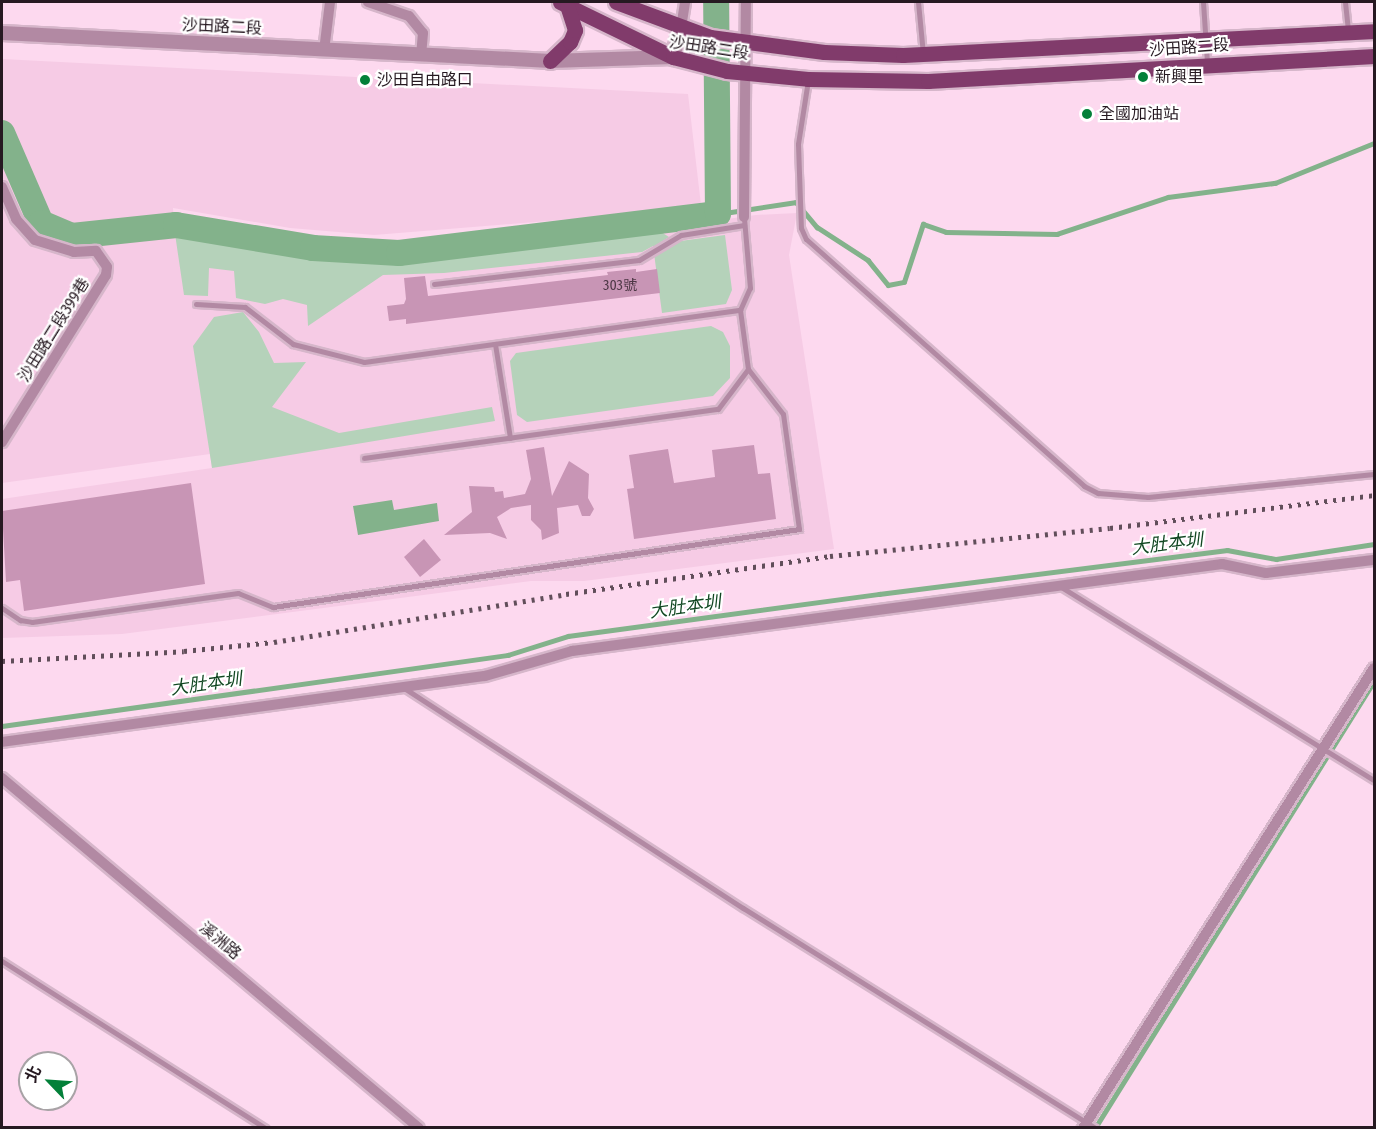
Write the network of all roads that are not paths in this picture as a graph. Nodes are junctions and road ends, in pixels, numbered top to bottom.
1 (330, 2) edge
2 (368, 2) edge
3 (616, 2) edge
4 (685, 2) edge
5 (746, 2) edge
6 (918, 2) edge
7 (1203, 2) edge
8 (1345, 2) edge
9 (564, 3) edge
10 (681, 28) junction
11 (1374, 31) edge
12 (1348, 32) junction
13 (2, 33) edge
14 (1204, 40) junction
15 (743, 41) junction
16 (324, 51) junction
17 (923, 54) junction
18 (421, 56) junction
19 (1374, 56) edge
20 (673, 57) junction
21 (550, 61) junction
22 (1208, 64) junction
23 (735, 71) junction
24 (808, 79) junction
25 (2, 187) edge
26 (744, 221) junction
27 (434, 284) dead end
28 (196, 304) dead end
29 (740, 310) junction
30 (495, 344) junction
31 (748, 369) junction
32 (510, 438) junction
33 (2, 442) edge
34 (364, 458) dead end
35 (1374, 474) edge
36 (1374, 560) edge
37 (1060, 586) junction
38 (2, 608) edge
39 (1374, 668) edge
40 (403, 687) junction
41 (2, 742) edge
42 (1322, 749) junction
43 (2, 778) edge
44 (1374, 780) edge
45 (2, 961) edge
46 (1088, 1126) edge
47 (265, 1128) edge
48 (419, 1128) edge

1 - 16 street
2 - 18 street
3 - 10 main road, 沙田路二段
4 - 10 street
5 - 15 street
6 - 17 lane
7 - 14 lane
8 - 12 lane
9 - 20 main road
9 - 21 main road
10 - 15 main road, 沙田路二段
10 - 20 street
11 - 12 main road, 沙田路二段
12 - 14 main road, 沙田路二段
13 - 16 street, 沙田路二段
14 - 17 main road, 沙田路二段
14 - 22 lane
15 - 17 main road, 沙田路二段
15 - 23 street
16 - 18 street, 沙田路二段
18 - 21 street, 沙田路二段
19 - 22 main road, 沙田路二段
20 - 21 street, 沙田路二段
20 - 23 main road, 沙田路二段
22 - 24 main road, 沙田路二段
23 - 24 main road, 沙田路二段
23 - 26 street
24 - 35 lane
25 - 33 street, 沙田路二段399巷
26 - 27 lane
26 - 29 lane
28 - 30 lane
29 - 30 lane
29 - 31 lane
30 - 32 lane
31 - 32 lane
31 - 38 lane
32 - 34 lane
36 - 37 street
37 - 40 street
37 - 42 lane
39 - 42 street
40 - 41 street
40 - 46 lane
42 - 44 lane
42 - 46 street
43 - 48 street, 溪洲路
45 - 47 lane

